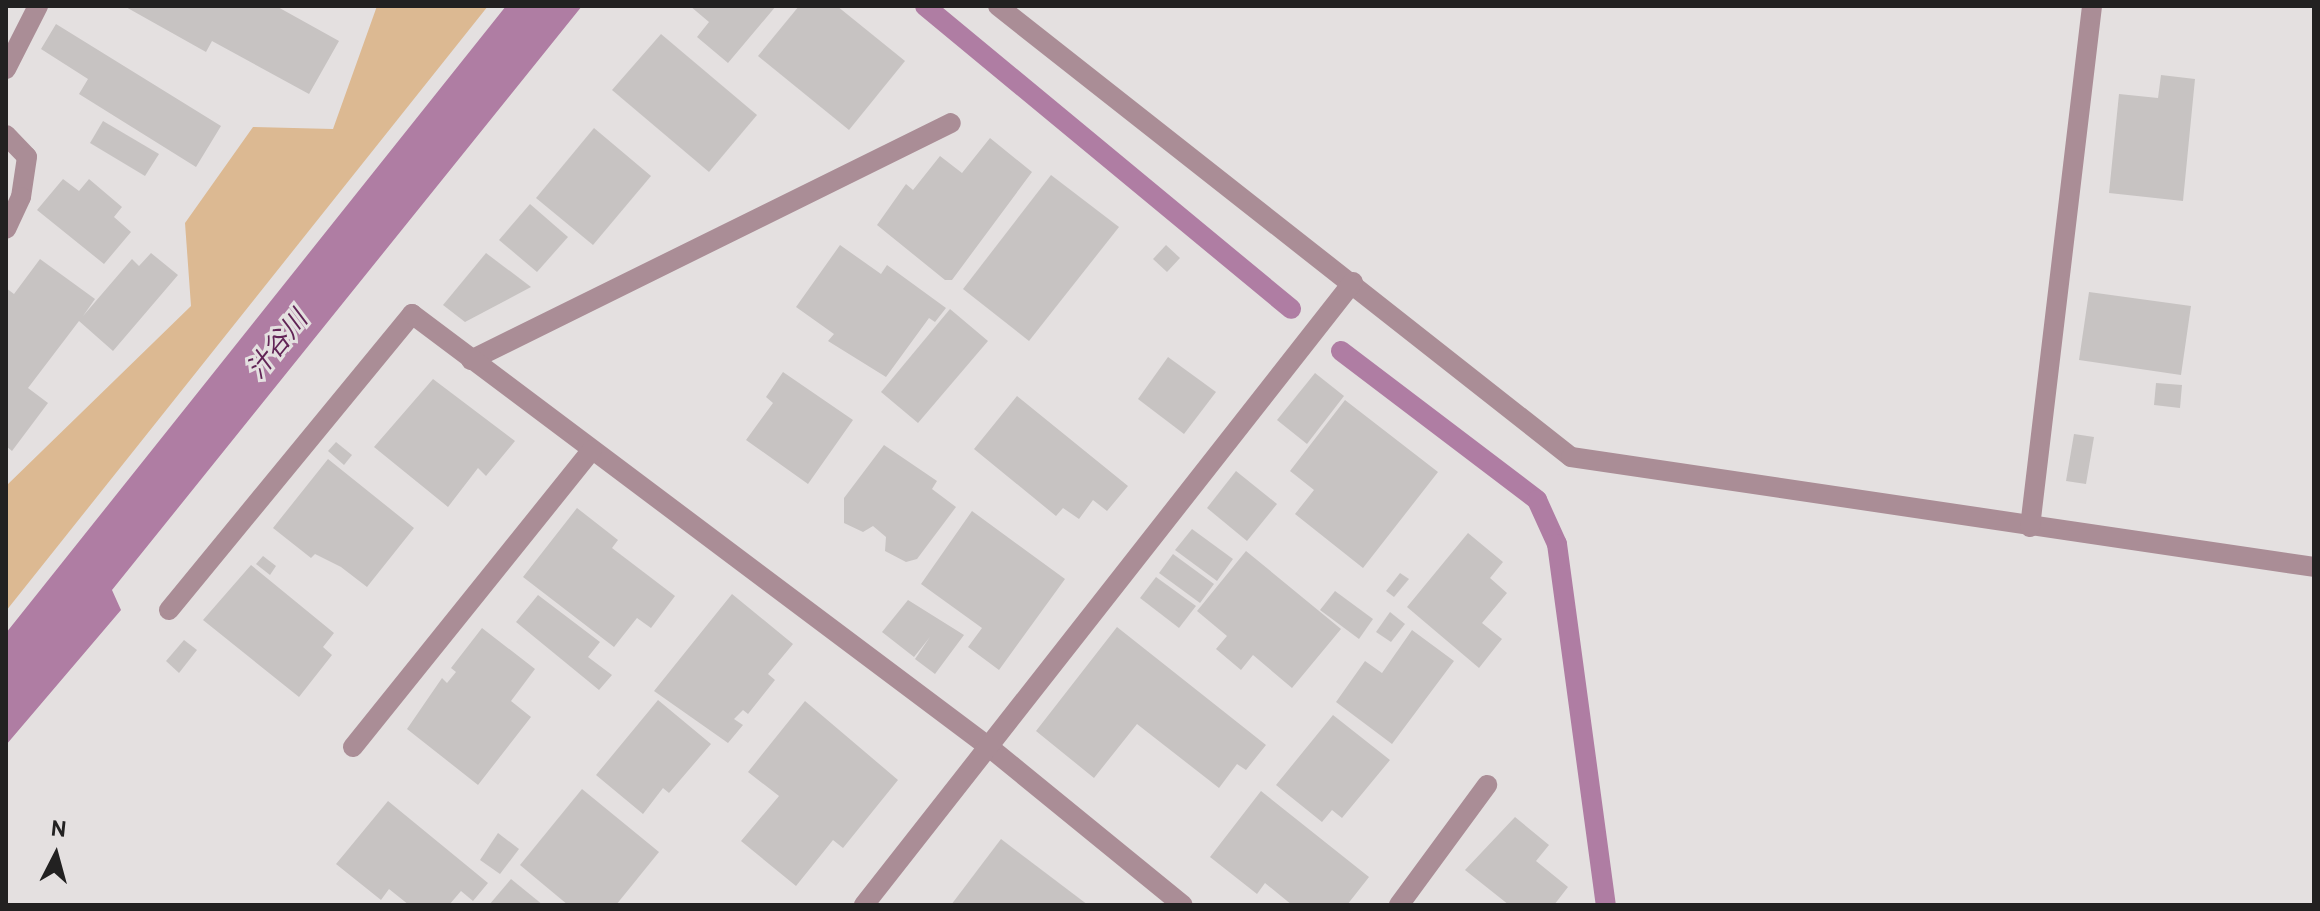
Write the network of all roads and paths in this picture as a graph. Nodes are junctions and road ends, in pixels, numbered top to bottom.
1 (38, 6) edge
2 (998, 6) edge
3 (2092, 6) edge
4 (6, 69) edge
5 (951, 123) dead end
6 (6, 135) edge
7 (6, 229) edge
8 (1353, 282) junction
9 (471, 360) junction
10 (592, 450) junction
11 (2030, 527) junction
12 (2314, 567) edge
13 (169, 610) dead end
14 (353, 747) dead end
15 (989, 747) junction
16 (1487, 785) dead end
17 (864, 905) edge
18 (1183, 905) edge
19 (1399, 905) edge

1 - 4 street
2 - 8 street
3 - 11 street
5 - 9 street
6 - 7 street
8 - 11 street
8 - 15 street
9 - 10 street
9 - 13 street
10 - 14 street
10 - 15 street
11 - 12 street
15 - 17 street
15 - 18 street
16 - 19 street

